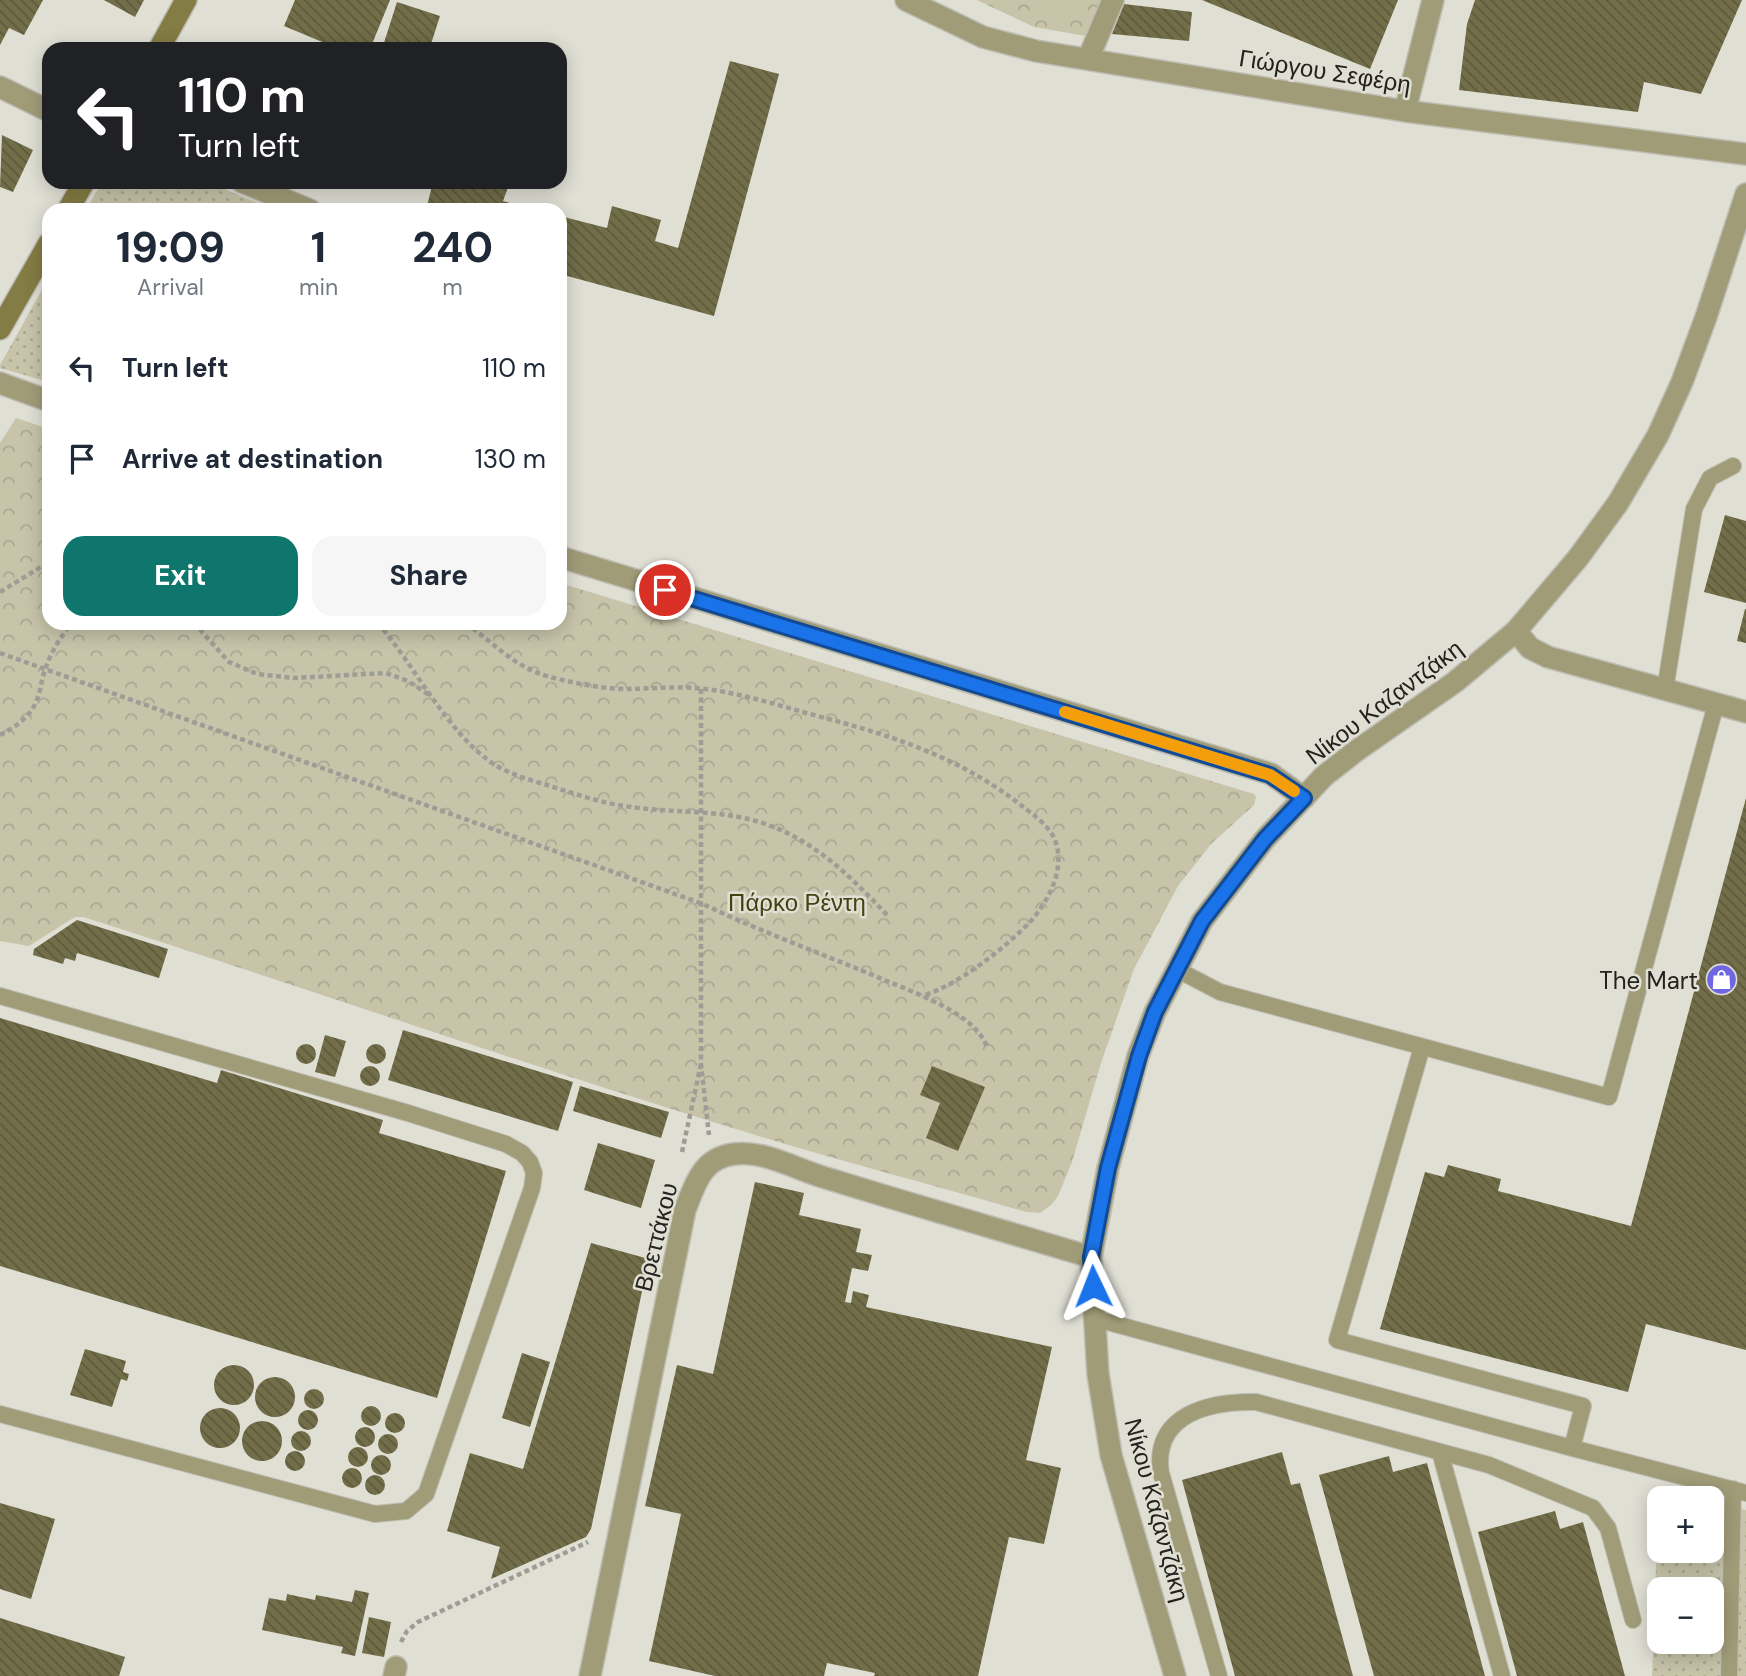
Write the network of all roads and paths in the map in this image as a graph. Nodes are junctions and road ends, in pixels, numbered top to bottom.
1 (186, 0) edge
2 (906, 0) edge
3 (1113, 0) edge
4 (1433, 0) edge
5 (163, 42) edge
6 (1088, 59) junction
7 (0, 87) edge
8 (42, 108) edge
9 (1405, 111) junction
10 (1746, 154) edge
11 (259, 189) edge
12 (1746, 194) edge
13 (293, 203) edge
14 (42, 255) edge
15 (0, 330) edge
16 (0, 383) edge
17 (42, 398) edge
18 (1732, 466) dead end
19 (567, 560) edge
20 (42, 566) edge
21 (0, 592) edge
22 (68, 630) edge
23 (200, 630) edge
24 (383, 630) edge
25 (475, 630) edge
26 (1516, 632) junction
27 (0, 653) edge
28 (45, 669) junction
29 (701, 689) junction
30 (1665, 690) junction
31 (435, 699) junction
32 (1716, 704) junction
33 (1746, 712) edge
34 (0, 735) edge
35 (1304, 798) junction
36 (702, 813) junction
37 (703, 904) junction
38 (888, 916) dead end
39 (1176, 969) junction
40 (0, 996) edge
41 (921, 997) junction
42 (1422, 1047) junction
43 (988, 1048) dead end
44 (701, 1064) junction
45 (681, 1158) dead end
46 (719, 1159) junction
47 (1091, 1257) junction
48 (1093, 1318) junction
49 (0, 1414) edge
50 (1572, 1448) junction
51 (1440, 1452) junction
52 (1739, 1491) edge
53 (594, 1539) dead end
54 (1633, 1620) dead end
55 (395, 1672) edge
56 (590, 1676) edge
57 (1175, 1676) edge
58 (1219, 1676) edge
59 (1502, 1676) edge
60 (1728, 1676) edge

1 - 5 street
2 - 6 street, Γιώργου Σεφέρη
3 - 6 street
4 - 9 street
6 - 9 street, Γιώργου Σεφέρη
7 - 8 street
9 - 10 street, Γιώργου Σεφέρη
11 - 13 street
12 - 26 street, Νίκου Καζαντζάκη
14 - 15 street
16 - 17 street
18 - 30 lane
19 - 35 street
20 - 21 path
22 - 28 path
23 - 31 path
24 - 31 path
25 - 29 path
26 - 30 street
26 - 35 street, Νίκου Καζαντζάκη
27 - 28 path
28 - 34 path
28 - 37 path
29 - 36 path
29 - 41 path
30 - 32 street
31 - 36 path
32 - 33 street
32 - 42 lane
35 - 39 street, Νίκου Καζαντζάκη
36 - 37 path
36 - 38 path
37 - 41 path
37 - 44 path
39 - 42 lane
39 - 47 street, Νίκου Καζαντζάκη
40 - 49 lane
41 - 43 path
42 - 50 lane
44 - 45 path
44 - 46 path
46 - 47 street
46 - 56 street, Βρεττάκου
47 - 48 street, Νίκου Καζαντζάκη
48 - 50 lane
48 - 57 street, Νίκου Καζαντζάκη
50 - 52 lane
51 - 54 lane
51 - 58 lane
51 - 59 lane
52 - 60 lane
53 - 55 path

